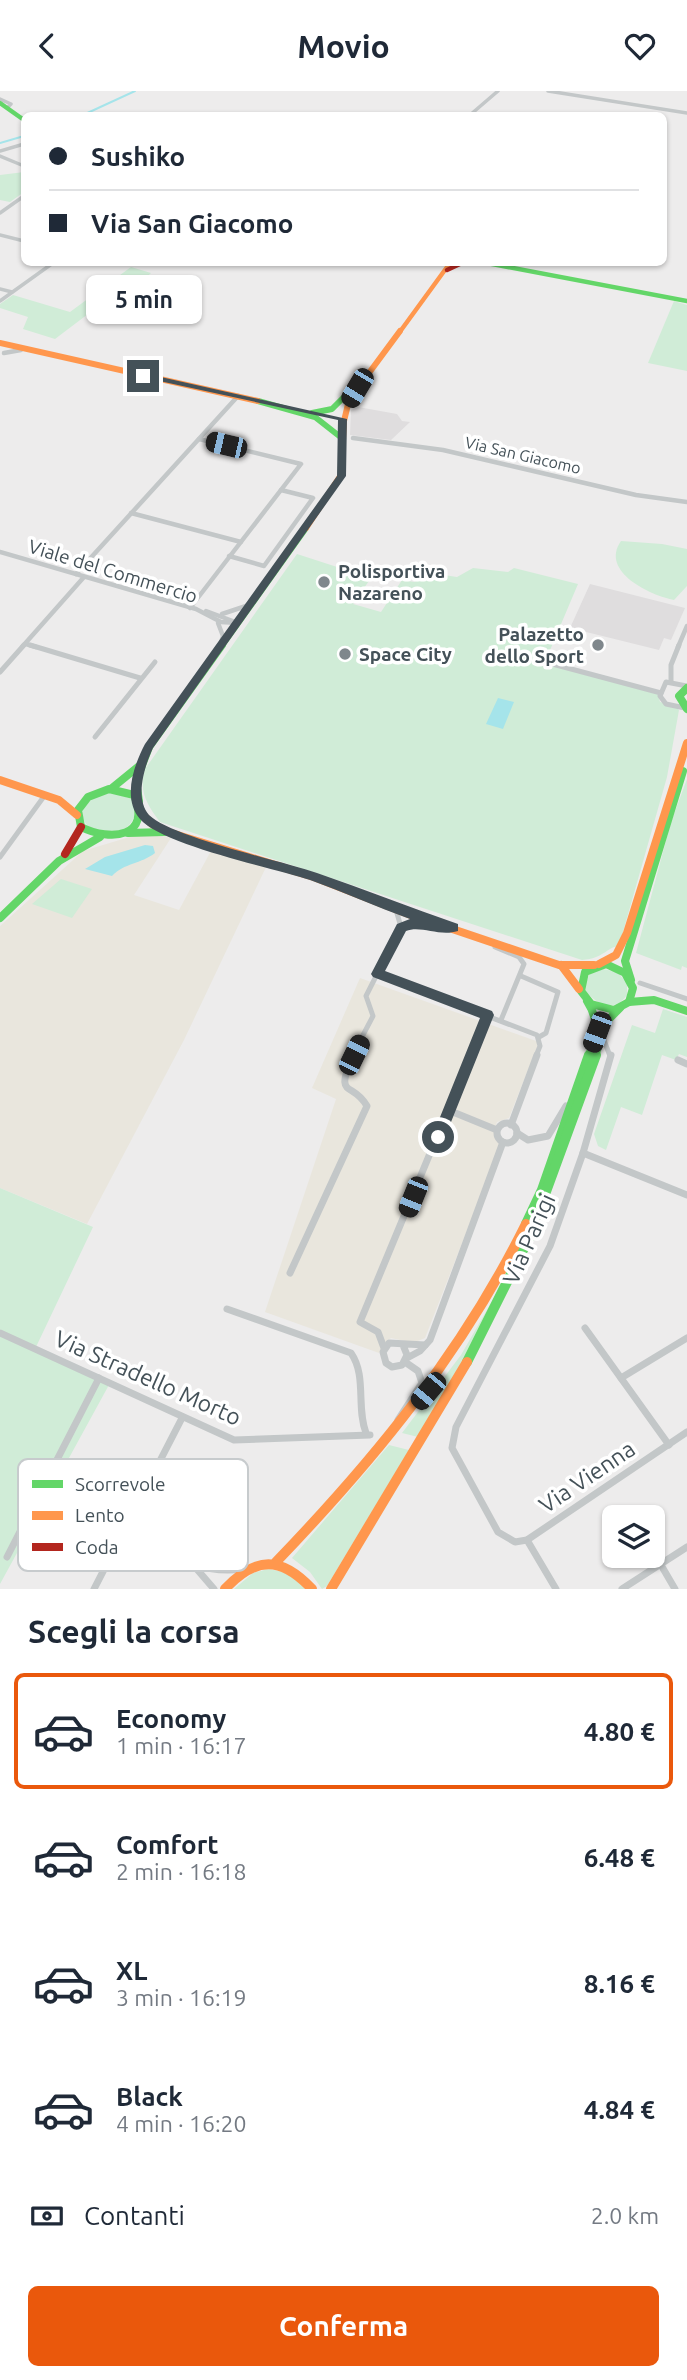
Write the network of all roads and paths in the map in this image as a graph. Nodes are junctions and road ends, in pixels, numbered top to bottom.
1 (498, 91) edge
2 (548, 91) edge
3 (3, 103) edge
4 (474, 112) edge
5 (687, 113) edge
6 (21, 118) edge
7 (21, 145) edge
8 (0, 151) edge
9 (0, 156) edge
10 (21, 165) edge
11 (21, 198) edge
12 (0, 213) edge
13 (0, 235) edge
14 (21, 240) edge
15 (49, 266) edge
16 (448, 266) edge
17 (506, 266) edge
18 (0, 289) edge
19 (12, 292) junction
20 (0, 301) edge
21 (687, 302) edge
22 (0, 343) edge
23 (12, 346) junction
24 (27, 350) junction
25 (2, 355) edge
26 (363, 379) junction
27 (238, 396) junction
28 (317, 415) junction
29 (343, 419) junction
30 (199, 439) junction
31 (348, 440) junction
32 (281, 490) junction
33 (687, 502) edge
34 (131, 513) junction
35 (241, 542) junction
36 (0, 552) edge
37 (229, 556) junction
38 (76, 574) junction
39 (84, 577) junction
40 (251, 603) junction
41 (190, 608) junction
42 (196, 609) joint
43 (218, 617) junction
44 (238, 623) junction
45 (687, 626) edge
46 (26, 644) junction
47 (219, 649) junction
48 (0, 661) edge
49 (155, 662) dead end
50 (545, 662) dead end
51 (8, 664) junction
52 (0, 672) edge
53 (140, 678) junction
54 (671, 682) junction
55 (687, 687) edge
56 (661, 693) junction
57 (686, 708) edge
58 (96, 737) dead end
59 (687, 743) edge
60 (687, 759) edge
61 (139, 766) junction
62 (0, 780) edge
63 (109, 789) junction
64 (45, 795) junction
65 (88, 797) junction
66 (59, 800) junction
67 (139, 801) junction
68 (141, 813) junction
69 (77, 815) junction
70 (80, 827) junction
71 (171, 833) junction
72 (122, 835) junction
73 (100, 837) junction
74 (0, 857) edge
75 (62, 859) junction
76 (394, 907) junction
77 (0, 918) edge
78 (401, 927) junction
79 (454, 928) junction
80 (489, 940) junction
81 (561, 965) junction
82 (597, 965) junction
83 (377, 974) junction
84 (521, 976) junction
85 (634, 982) junction
86 (579, 989) junction
87 (687, 999) edge
88 (654, 1000) junction
89 (587, 1001) junction
90 (629, 1002) junction
91 (620, 1008) junction
92 (687, 1011) edge
93 (488, 1015) junction
94 (501, 1020) junction
95 (602, 1035) junction
96 (539, 1037) junction
97 (678, 1060) dead end
98 (687, 1063) edge
99 (574, 1095) junction
100 (448, 1109) junction
101 (511, 1125) junction
102 (497, 1130) junction
103 (517, 1133) junction
104 (503, 1142) junction
105 (583, 1153) junction
106 (687, 1195) edge
107 (290, 1273) dead end
108 (227, 1308) dead end
109 (585, 1328) dead end
110 (0, 1333) edge
111 (687, 1338) edge
112 (403, 1345) junction
113 (425, 1345) junction
114 (384, 1348) junction
115 (406, 1360) junction
116 (99, 1378) junction
117 (621, 1378) junction
118 (182, 1418) junction
119 (395, 1431) junction
120 (687, 1432) edge
121 (368, 1434) joint
122 (669, 1445) junction
123 (57, 1459) edge
124 (161, 1459) edge
125 (18, 1534) edge
126 (527, 1540) junction
127 (687, 1547) edge
128 (6, 1557) dead end
129 (276, 1562) junction
130 (665, 1562) edge
131 (261, 1563) junction
132 (248, 1567) edge
133 (656, 1568) edge
134 (663, 1568) edge
135 (248, 1569) edge
136 (103, 1571) edge
137 (198, 1571) edge
138 (243, 1571) edge
139 (94, 1589) edge
140 (214, 1589) edge
141 (225, 1589) edge
142 (312, 1589) edge
143 (331, 1589) edge
144 (556, 1589) edge
145 (622, 1589) edge
146 (675, 1589) edge

1 - 4 street
2 - 5 street
3 - 6 street
7 - 8 street
9 - 10 street
11 - 12 street
13 - 14 street
15 - 19 street
16 - 26 street
17 - 21 street
18 - 19 street
19 - 20 street
22 - 23 street
23 - 24 street
23 - 25 street
24 - 25 street
24 - 27 street
26 - 28 street
26 - 29 street
27 - 28 street
27 - 30 street
28 - 29 street
28 - 31 street
29 - 31 street
30 - 32 street
30 - 34 street
31 - 33 street, Via San Giacomo
31 - 40 street
32 - 35 street
32 - 37 street
34 - 35 street
34 - 38 street
35 - 37 street
36 - 38 street, Viale del Commercio
37 - 41 street
38 - 39 street, Viale del Commercio
39 - 41 street, Viale del Commercio
39 - 46 street
40 - 43 street
40 - 44 street
41 - 42 street, Viale del Commercio
42 - 43 street, Viale del Commercio
43 - 44 street
43 - 47 street
44 - 47 street
45 - 54 street
46 - 51 street
46 - 53 street
47 - 61 street
48 - 51 street
49 - 53 street
50 - 56 street
51 - 52 street
53 - 58 street
54 - 55 street
54 - 56 street
55 - 57 street
56 - 57 street
59 - 82 street
60 - 85 street
61 - 63 street
61 - 67 street
62 - 64 street
63 - 65 street
63 - 67 street
64 - 66 street
64 - 74 street
65 - 66 street
65 - 69 street
66 - 69 street
67 - 68 street
68 - 71 street
68 - 72 street
69 - 70 street
70 - 73 street
70 - 75 street
71 - 72 street
71 - 76 street
72 - 73 street
73 - 75 street
75 - 77 street
76 - 78 street
76 - 79 street
78 - 79 street
78 - 83 street
79 - 80 street
80 - 81 street
80 - 84 street
81 - 82 street
81 - 86 street
82 - 85 street
82 - 86 street
83 - 93 street
83 - 107 street
84 - 94 street
84 - 96 street
85 - 87 street
85 - 88 street
85 - 90 street
86 - 89 street
88 - 90 street
88 - 92 street
89 - 91 street
89 - 99 street
90 - 91 street
91 - 95 street
93 - 94 street
93 - 100 street
94 - 96 street
95 - 105 street, Via Parigi
95 - 143 street
96 - 101 street
97 - 98 street
99 - 103 street
99 - 119 street
100 - 102 street
100 - 114 street
101 - 102 street
101 - 103 street
102 - 104 street
103 - 104 street
104 - 113 street
105 - 106 street
105 - 126 street, Via Parigi
108 - 121 street, Via Stradello Morto
109 - 117 street
110 - 116 street, Via Stradello Morto
111 - 117 street
112 - 113 street
112 - 114 street
112 - 115 street
113 - 115 street
114 - 115 street
115 - 119 street
116 - 118 street, Via Stradello Morto
116 - 123 street
117 - 122 street
118 - 121 street, Via Stradello Morto
118 - 124 street
119 - 129 street
120 - 122 street, Via Vienna
122 - 126 street, Via Vienna
125 - 128 street
126 - 144 street
127 - 130 street
129 - 131 street
129 - 142 street
131 - 132 street
131 - 135 street
133 - 145 street
134 - 146 street
136 - 139 street
137 - 140 street
138 - 141 street

